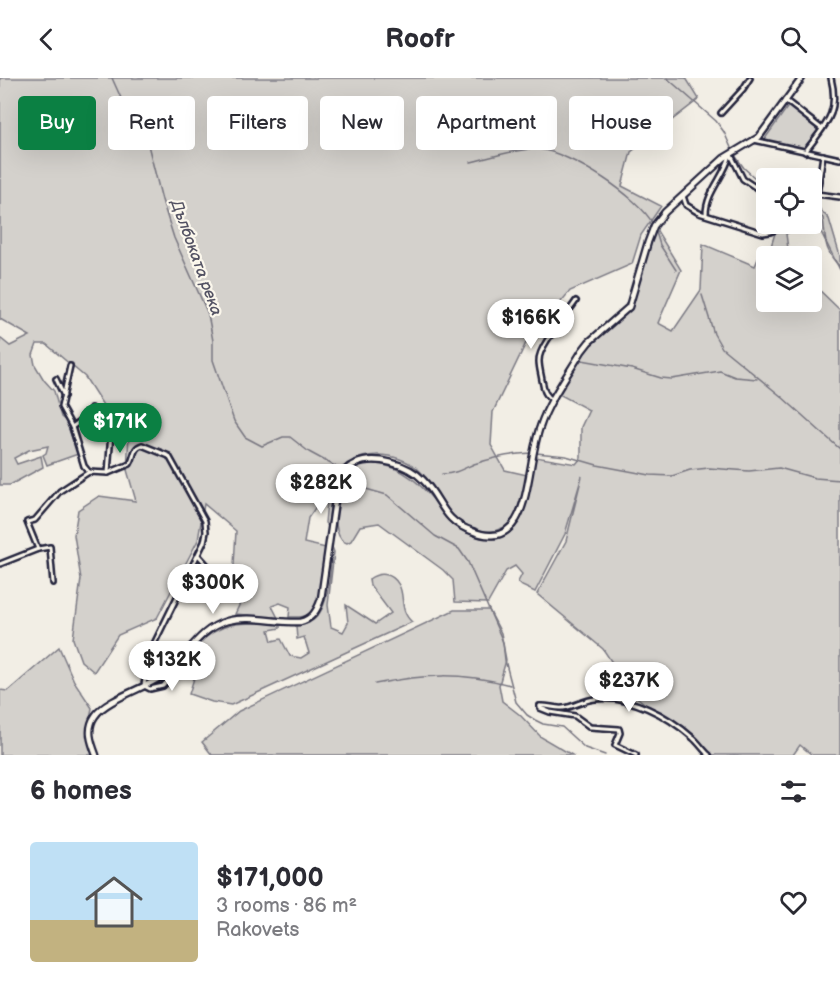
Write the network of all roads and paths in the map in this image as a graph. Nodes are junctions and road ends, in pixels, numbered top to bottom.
1 (750, 78) edge
2 (801, 78) edge
3 (831, 78) edge
4 (785, 100) junction
5 (721, 113) dead end
6 (822, 129) junction
7 (754, 140) junction
8 (732, 152) junction
9 (805, 152) junction
10 (823, 155) junction
11 (840, 159) edge
12 (821, 168) edge
13 (756, 187) edge
14 (683, 195) junction
15 (822, 195) edge
16 (840, 197) edge
17 (706, 214) junction
18 (756, 230) edge
19 (576, 302) dead end
20 (70, 366) dead end
21 (56, 379) dead end
22 (64, 396) junction
23 (553, 400) junction
24 (91, 408) dead end
25 (72, 428) junction
26 (111, 434) dead end
27 (89, 472) junction
28 (108, 473) junction
29 (38, 549) junction
30 (198, 555) junction
31 (0, 564) edge
32 (53, 583) dead end
33 (235, 596) dead end
34 (187, 659) dead end
35 (144, 686) junction
36 (96, 755) edge
37 (636, 755) edge
38 (709, 755) edge

1 - 5 street
2 - 4 street
3 - 6 street
4 - 6 street
4 - 7 street
6 - 9 street
7 - 8 street
7 - 9 street
8 - 13 street
8 - 14 street
8 - 17 street
9 - 10 street
10 - 11 street
10 - 12 street
14 - 17 street
14 - 23 street
15 - 16 street
17 - 18 street
19 - 23 street
20 - 22 street
21 - 22 street
22 - 25 street
23 - 35 street
24 - 25 street
25 - 27 street
26 - 28 street
27 - 28 street
27 - 29 street
28 - 30 street
29 - 31 street
29 - 32 street
30 - 33 street
30 - 35 street
34 - 35 street
35 - 36 street
37 - 38 street

